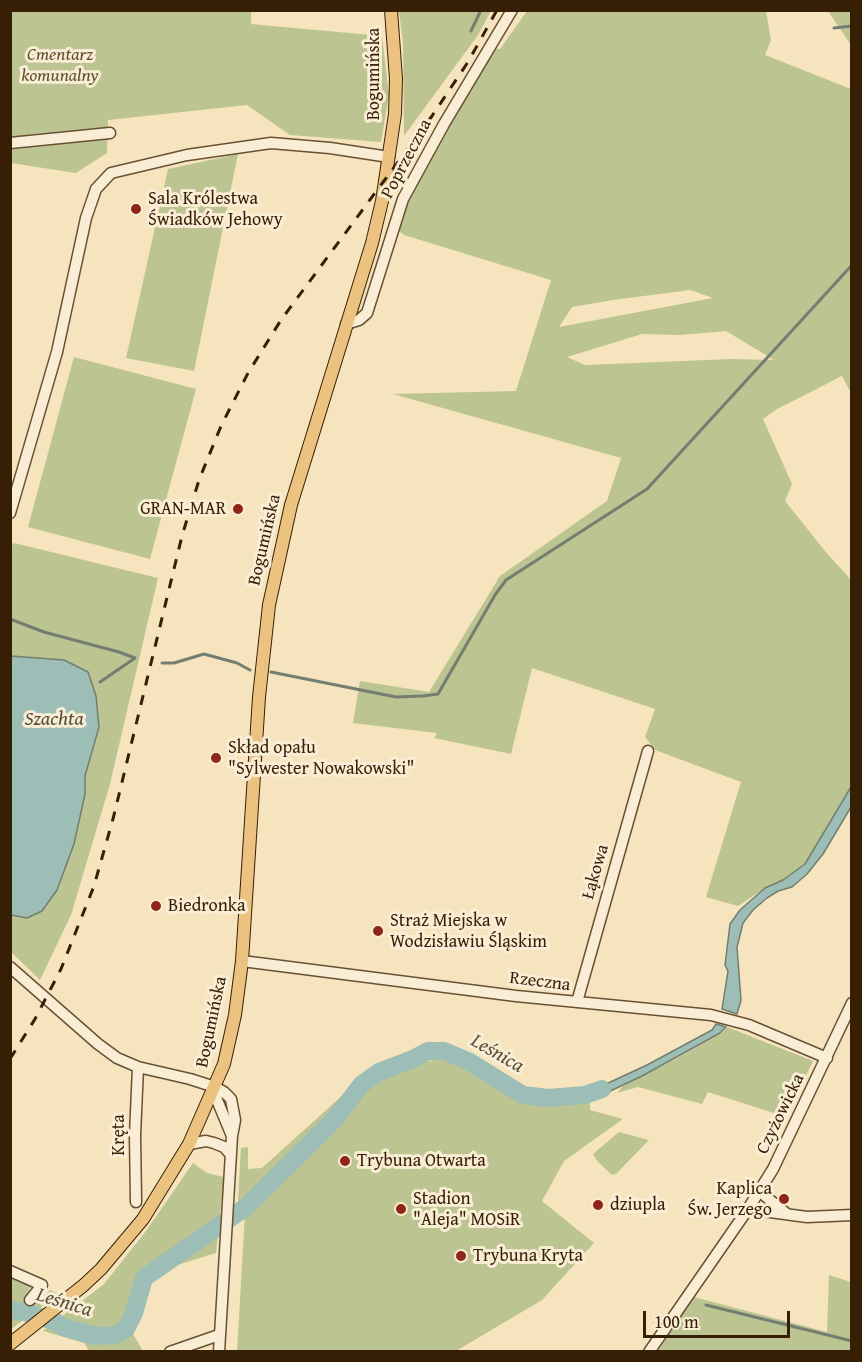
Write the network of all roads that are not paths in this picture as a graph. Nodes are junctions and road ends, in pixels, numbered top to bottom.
1 (391, 10) edge
2 (512, 10) edge
3 (110, 133) dead end
4 (10, 143) edge
5 (389, 157) junction
6 (346, 324) junction
7 (10, 513) edge
8 (648, 751) dead end
9 (242, 961) junction
10 (10, 967) edge
11 (577, 1002) junction
12 (852, 1003) edge
13 (827, 1058) junction
14 (138, 1067) junction
15 (215, 1087) junction
16 (189, 1144) junction
17 (231, 1155) junction
18 (759, 1191) junction
19 (136, 1202) dead end
20 (748, 1209) junction
21 (788, 1214) junction
22 (852, 1215) edge
23 (10, 1272) edge
24 (30, 1300) dead end
25 (219, 1335) junction
26 (15, 1341) edge
27 (170, 1352) edge
28 (219, 1352) edge
29 (649, 1352) edge

1 - 5 main road, Bogumińska
2 - 6 street, Poprzeczna
3 - 4 street
5 - 6 main road, Bogumińska
5 - 7 street
6 - 9 main road, Bogumińska
8 - 11 street, Łąkowa
9 - 11 street, Rzeczna
9 - 15 main road, Bogumińska
10 - 14 street
11 - 13 street, Rzeczna
12 - 13 street, Czyżowicka
13 - 18 street, Czyżowicka
14 - 15 street
14 - 19 street, Kręta
15 - 16 main road
15 - 17 street, Bogumińska
16 - 17 street
16 - 26 main road
17 - 25 street, Bogumińska
18 - 20 street, Czyżowicka
18 - 21 street
20 - 21 street
20 - 29 street, Czyżowicka
21 - 22 street
23 - 24 street
25 - 27 street
25 - 28 street, Bogumińska

